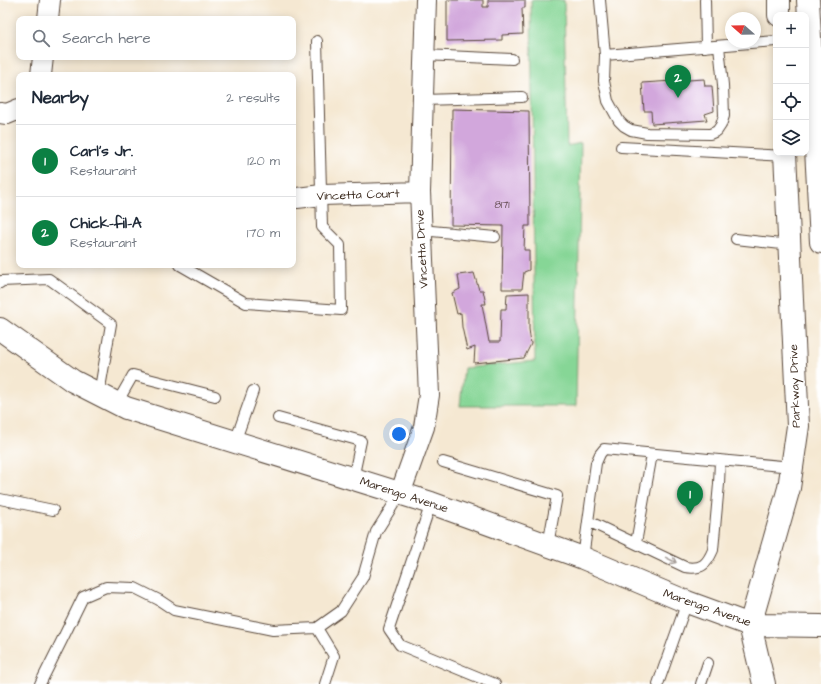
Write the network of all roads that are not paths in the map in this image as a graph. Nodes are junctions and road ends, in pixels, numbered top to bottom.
1 (50, 0) edge
2 (426, 0) edge
3 (600, 0) edge
4 (705, 0) edge
5 (779, 0) edge
6 (808, 0) edge
7 (779, 12) edge
8 (48, 16) edge
9 (317, 41) dead end
10 (773, 41) edge
11 (719, 46) junction
12 (706, 47) junction
13 (424, 55) junction
14 (605, 55) junction
15 (512, 59) dead end
16 (43, 60) edge
17 (41, 72) edge
18 (522, 97) dead end
19 (423, 100) junction
20 (16, 110) edge
21 (0, 113) edge
22 (621, 147) dead end
23 (773, 153) edge
24 (785, 156) edge
25 (420, 192) junction
26 (322, 195) junction
27 (296, 196) edge
28 (422, 230) junction
29 (495, 237) dead end
30 (736, 239) dead end
31 (821, 242) edge
32 (790, 245) junction
33 (185, 268) edge
34 (0, 283) edge
35 (0, 329) edge
36 (253, 391) dead end
37 (215, 396) dead end
38 (108, 399) junction
39 (278, 418) dead end
40 (235, 442) junction
41 (652, 454) junction
42 (720, 460) junction
43 (443, 462) dead end
44 (792, 467) junction
45 (353, 479) junction
46 (400, 494) junction
47 (0, 499) edge
48 (431, 503) junction
49 (53, 510) dead end
50 (588, 521) junction
51 (636, 544) junction
52 (548, 546) junction
53 (583, 558) junction
54 (687, 602) junction
55 (750, 625) junction
56 (821, 626) edge
57 (317, 628) junction
58 (708, 663) dead end
59 (40, 684) edge
60 (325, 684) edge
61 (495, 684) edge
62 (658, 684) edge
63 (701, 684) edge
64 (764, 684) edge

1 - 8 street
2 - 13 street, Vincetta Drive
3 - 14 lane
4 - 12 lane
5 - 7 street
6 - 31 street
9 - 26 lane
10 - 11 lane
11 - 12 lane
11 - 14 lane
12 - 14 lane
13 - 15 lane
13 - 19 street, Vincetta Drive
16 - 17 street
18 - 19 lane
19 - 25 street, Vincetta Drive
20 - 21 street
22 - 23 lane
24 - 32 street, Parkway Drive
25 - 26 street, Vincetta Court
25 - 28 street, Vincetta Drive
26 - 27 street, Vincetta Court
26 - 33 lane
28 - 29 lane
28 - 46 street, Vincetta Drive
30 - 32 lane
32 - 44 street, Parkway Drive
34 - 38 lane
35 - 38 street, Marengo Avenue
36 - 40 lane
37 - 38 lane
38 - 40 street, Marengo Avenue
39 - 45 lane
40 - 45 street, Marengo Avenue
41 - 42 lane
41 - 50 lane
41 - 51 lane
42 - 44 lane
51 -> 42 lane
43 - 52 lane
44 - 55 street, Parkway Drive
45 - 46 street, Marengo Avenue
46 - 48 street, Marengo Avenue
46 - 57 lane
47 - 49 lane
48 - 52 street, Marengo Avenue
48 - 61 lane
50 - 51 lane
50 - 53 lane
52 - 53 street, Marengo Avenue
53 - 54 street, Marengo Avenue
54 - 55 street, Marengo Avenue
54 - 62 lane
55 - 56 street, Marengo Avenue
55 - 64 street, Parkway Drive
57 - 59 lane
57 - 60 lane
58 - 63 lane

